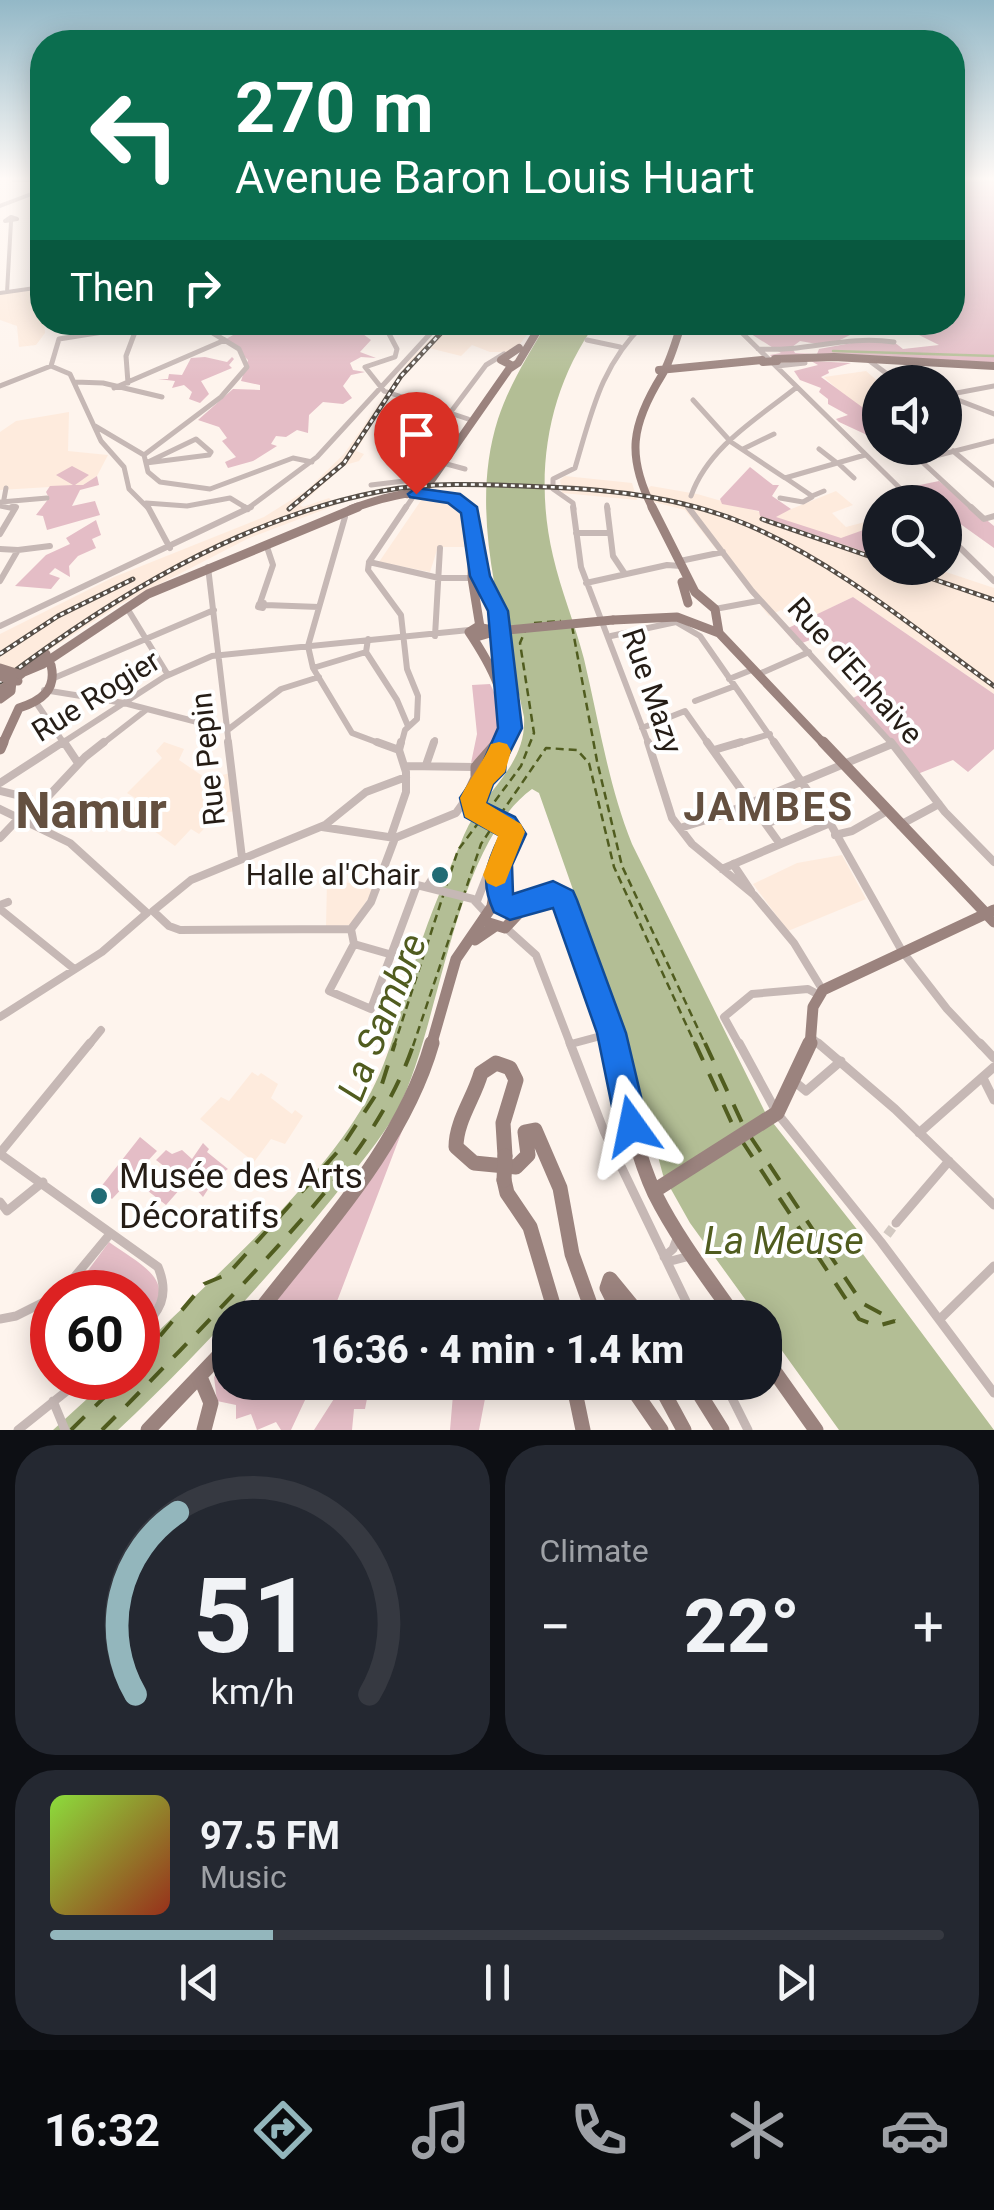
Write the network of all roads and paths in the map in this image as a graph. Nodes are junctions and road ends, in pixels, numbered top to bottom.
1 (8, 247) edge
2 (9, 256) junction
3 (0, 258) edge
4 (30, 289) edge
5 (0, 292) edge
6 (8, 292) junction
7 (81, 335) edge
8 (134, 335) edge
9 (218, 335) edge
10 (389, 335) edge
11 (430, 335) edge
12 (528, 335) edge
13 (633, 335) edge
14 (674, 335) edge
15 (744, 335) edge
16 (226, 339) junction
17 (587, 340) dead end
18 (894, 342) dead end
19 (620, 347) junction
20 (757, 348) junction
21 (506, 360) junction
22 (867, 360) junction
23 (776, 362) junction
24 (663, 363) junction
25 (805, 364) dead end
26 (874, 365) edge
27 (52, 366) junction
28 (684, 367) junction
29 (994, 368) edge
30 (74, 382) junction
31 (128, 383) junction
32 (0, 384) edge
33 (380, 385) junction
34 (653, 386) junction
35 (994, 386) edge
36 (797, 387) junction
37 (114, 388) junction
38 (962, 392) edge
39 (162, 397) dead end
40 (692, 400) dead end
41 (962, 402) edge
42 (450, 413) junction
43 (994, 414) edge
44 (471, 419) junction
45 (93, 426) junction
46 (774, 434) dead end
47 (456, 436) junction
48 (994, 441) edge
49 (631, 442) junction
50 (731, 442) junction
51 (985, 443) junction
52 (819, 449) dead end
53 (962, 449) edge
54 (742, 450) junction
55 (994, 450) edge
56 (862, 451) edge
57 (444, 452) junction
58 (144, 454) junction
59 (862, 455) edge
60 (962, 458) edge
61 (312, 462) junction
62 (146, 463) junction
63 (837, 463) junction
64 (443, 464) junction
65 (876, 465) edge
66 (925, 465) edge
67 (466, 469) dead end
68 (786, 478) junction
69 (854, 478) dead end
70 (371, 485) dead end
71 (897, 485) edge
72 (994, 485) edge
73 (6, 488) dead end
74 (824, 491) dead end
75 (419, 492) junction
76 (691, 496) dead end
77 (812, 496) junction
78 (47, 498) dead end
79 (780, 498) dead end
80 (145, 502) junction
81 (1, 503) edge
82 (401, 505) junction
83 (607, 505) dead end
84 (688, 507) dead end
85 (248, 509) junction
86 (994, 516) edge
87 (341, 519) junction
88 (576, 533) junction
89 (610, 533) junction
90 (0, 534) edge
91 (266, 544) junction
92 (473, 545) junction
93 (50, 546) dead end
94 (170, 548) junction
95 (440, 548) dead end
96 (0, 550) edge
97 (18, 550) junction
98 (962, 550) edge
99 (723, 552) junction
100 (369, 558) junction
101 (679, 564) junction
102 (208, 566) junction
103 (390, 567) junction
104 (625, 574) junction
105 (371, 575) junction
106 (439, 578) junction
107 (468, 578) junction
108 (0, 581) edge
109 (994, 581) edge
110 (586, 582) junction
111 (760, 600) junction
112 (705, 602) junction
113 (686, 605) junction
114 (126, 607) junction
115 (319, 607) junction
116 (214, 610) junction
117 (715, 614) junction
118 (665, 616) junction
119 (688, 619) junction
120 (99, 624) junction
121 (700, 624) junction
122 (0, 626) edge
123 (436, 633) junction
124 (477, 633) junction
125 (719, 633) junction
126 (80, 635) junction
127 (611, 636) junction
128 (146, 639) junction
129 (368, 639) junction
130 (403, 640) junction
131 (308, 646) junction
132 (366, 652) junction
133 (809, 652) junction
134 (220, 655) junction
135 (48, 664) junction
136 (0, 668) edge
137 (313, 668) junction
138 (756, 672) junction
139 (168, 675) junction
140 (320, 677) junction
141 (13, 678) edge
142 (729, 678) junction
143 (52, 685) junction
144 (736, 686) junction
145 (0, 691) edge
146 (0, 699) edge
147 (695, 701) dead end
148 (35, 702) junction
149 (124, 703) junction
150 (508, 706) junction
151 (19, 708) junction
152 (147, 709) junction
153 (408, 726) junction
154 (642, 728) junction
155 (228, 730) junction
156 (770, 734) junction
157 (435, 740) dead end
158 (64, 742) junction
159 (892, 744) junction
160 (0, 749) edge
161 (399, 750) junction
162 (713, 750) junction
163 (841, 763) junction
164 (78, 764) junction
165 (426, 764) junction
166 (406, 766) junction
167 (483, 770) junction
168 (406, 776) junction
169 (803, 781) junction
170 (0, 783) edge
171 (0, 791) edge
172 (29, 798) dead end
173 (466, 798) junction
174 (762, 798) junction
175 (751, 802) junction
176 (938, 804) junction
177 (0, 809) edge
178 (474, 809) junction
179 (887, 811) junction
180 (23, 818) junction
181 (442, 820) junction
182 (830, 822) junction
183 (766, 824) junction
184 (900, 824) junction
185 (321, 826) junction
186 (680, 828) junction
187 (835, 835) junction
188 (0, 838) edge
189 (395, 838) junction
190 (780, 844) junction
191 (499, 845) dead end
192 (242, 858) junction
193 (994, 862) edge
194 (733, 864) junction
195 (722, 869) junction
196 (492, 872) junction
197 (381, 876) junction
198 (434, 876) dead end
199 (417, 884) junction
200 (427, 887) junction
201 (751, 892) junction
202 (3, 906) edge
203 (492, 911) junction
204 (150, 914) junction
205 (991, 915) edge
206 (351, 929) junction
207 (354, 944) junction
208 (902, 951) junction
209 (389, 954) junction
210 (74, 968) junction
211 (451, 979) junction
212 (821, 992) junction
213 (0, 1017) edge
214 (101, 1030) dead end
215 (612, 1033) junction
216 (812, 1038) junction
217 (572, 1044) junction
218 (994, 1058) edge
219 (841, 1060) junction
220 (994, 1068) edge
221 (983, 1078) junction
222 (795, 1082) junction
223 (994, 1100) edge
224 (775, 1115) junction
225 (919, 1133) junction
226 (640, 1150) junction
227 (0, 1154) edge
228 (618, 1159) junction
229 (949, 1160) junction
230 (505, 1166) edge
231 (505, 1166) edge
232 (505, 1166) edge
233 (505, 1166) edge
234 (44, 1182) junction
235 (659, 1188) junction
236 (993, 1203) edge
237 (2, 1209) edge
238 (896, 1223) tunnel mouth
239 (110, 1234) junction
240 (678, 1235) junction
241 (692, 1255) junction
242 (666, 1260) junction
243 (994, 1266) edge
244 (80, 1270) edge
245 (159, 1270) edge
246 (160, 1272) edge
247 (268, 1300) edge
248 (552, 1300) edge
249 (588, 1300) edge
250 (613, 1300) edge
251 (629, 1300) edge
252 (685, 1300) edge
253 (723, 1300) edge
254 (30, 1309) edge
255 (160, 1312) edge
256 (0, 1319) edge
257 (940, 1319) junction
258 (212, 1364) edge
259 (200, 1377) junction
260 (782, 1382) edge
261 (994, 1393) edge
262 (56, 1400) edge
263 (577, 1400) edge
264 (640, 1400) edge
265 (668, 1400) edge
266 (703, 1400) edge
267 (733, 1400) edge
268 (53, 1402) junction
269 (18, 1430) edge
270 (65, 1430) edge
271 (148, 1430) edge
272 (204, 1430) edge
273 (584, 1430) edge
274 (661, 1430) edge
275 (684, 1430) edge
276 (722, 1430) edge
277 (748, 1430) edge
278 (816, 1430) edge

1 - 2 street
2 - 3 street
2 - 6 street
4 - 6 street
5 - 6 street
7 - 27 street
8 - 31 street
9 - 16 street
10 - 33 street
11 - 33 street
12 - 21 main road
13 - 19 street
14 - 24 main road
15 - 20 street
16 - 31 street
16 - 58 street
17 - 19 street
18 - 20 street
19 - 88 street, Rue Mazy
20 - 23 street
21 - 42 street
21 - 44 main road
22 - 23 main road
22 - 26 street
22 - 29 main road
23 - 25 street
23 - 28 main road, bridge
23 - 36 street
24 - 28 main road
24 - 34 main road
24 - 49 main road
27 - 30 street
27 - 32 street
28 - 34 main road
30 - 37 street
30 - 45 street
31 - 37 street
33 - 42 street
33 - 61 street
34 - 49 main road
35 - 38 street
36 - 50 street
36 - 56 street
37 - 39 street
40 - 50 street
41 - 43 street
42 - 44 street
42 - 47 street
44 - 47 main road
44 - 64 main road
45 - 58 street
45 - 80 street
46 - 54 street
47 - 57 main road
47 - 64 street
48 - 51 street
49 - 101 main road
50 - 54 street
50 - 76 street
51 - 53 street
51 - 55 street
52 - 63 street
54 - 68 street
57 - 75 main road
57 - 75 main road
58 - 62 street
59 - 63 street
60 - 72 street
61 - 62 street
61 - 85 street
62 - 62 street
63 - 68 street
63 - 69 street
64 - 67 street
64 - 75 main road
65 - 71 street
66 - 86 street
68 - 77 street
70 - 75 street
73 - 81 street
74 - 77 street
75 - 82 main road
75 - 87 main road
75 - 92 main road
75 - 107 main road
77 - 79 street
78 - 81 street
80 - 85 street
80 - 94 street
81 - 90 street
82 - 87 main road
82 - 100 street
83 - 89 street
84 - 99 street, Rue d'Enhaive
85 - 94 street
87 - 91 main road
87 - 115 street
88 - 89 street
88 - 110 street, Rue Mazy
89 - 104 street
91 - 102 main road
91 - 115 street
92 - 124 main road
92 - 150 main road
93 - 97 street
94 - 122 street
95 - 106 street
96 - 97 street
97 - 108 street
98 - 109 street
99 - 101 street
99 - 111 street, Rue d'Enhaive
100 - 103 street
100 - 105 street
101 - 104 street
101 - 112 main road
101 - 113 main road
102 - 114 main road
102 - 116 street, Rue Pepin
103 - 105 street
103 - 106 street
104 - 110 street
105 - 130 street
106 - 107 street
106 - 123 street
107 - 124 main road
110 - 127 street, Rue Mazy
111 - 117 street
111 - 133 street, Rue d'Enhaive
112 - 113 main road
112 - 117 main road
113 - 118 main road
113 - 119 main road
114 - 120 main road
114 - 128 street
115 - 131 street
116 - 128 street
116 - 134 street, Rue Pepin
117 - 121 main road
117 - 125 main road
118 - 119 main road
118 - 124 main road, bridge
119 - 121 main road
120 - 126 main road
120 - 135 main road
121 - 125 main road
123 - 124 street, Rue Rogier
123 - 130 street, Rue Rogier
124 - 150 main road
124 - 167 main road
125 - 138 main road
126 - 135 main road
126 - 145 main road
127 - 142 street
127 - 154 street, Rue Mazy
128 - 139 street
128 - 143 street
129 - 130 street, Rue Rogier
129 - 131 street, Rue Rogier
129 - 132 street
130 - 153 street
131 - 134 street, Rue Rogier
131 - 137 street
132 - 137 street
132 - 153 street
133 - 138 street
133 - 159 street, Rue d'Enhaive
134 - 139 street, Rue Rogier
134 - 155 street, Rue Pepin
135 - 141 main road
135 - 143 main road
136 - 141 main road, bridge
137 - 140 street
138 - 142 street
138 - 163 main road
139 - 149 street, Rue Rogier
140 - 155 street
140 - 161 street
141 - 146 main road
141 - 151 main road
142 - 144 street
143 - 148 main road
143 - 149 street
144 - 147 street
144 - 156 street
148 - 151 main road
148 - 158 street
149 - 152 street
149 - 158 street, Rue Rogier
150 - 167 main road
151 - 160 main road
152 - 155 street
152 - 164 street
153 - 161 street
154 - 162 street
154 - 186 street, Rue Mazy
155 - 192 street, Rue Pepin
156 - 162 street
156 - 169 street
157 - 165 street
158 - 164 street
158 - 170 street, Rue Rogier
159 - 163 street
159 - 176 street, Rue d'Enhaive
161 - 166 street
162 - 175 street
163 - 169 street
163 - 179 main road
164 - 180 street
165 - 166 street
165 - 167 street
166 - 168 street
167 - 173 main road
167 - 178 main road
168 - 185 street
168 - 189 street
169 - 174 street
169 - 182 street
171 - 172 street
173 - 178 main road
173 - 181 street
174 - 175 street
174 - 183 street
175 - 183 street
175 - 186 street
176 - 184 street
176 - 193 street, Rue d'Enhaive
177 - 180 street
178 - 181 street
178 - 196 main road
179 - 184 main road
179 - 187 street
180 - 188 street
180 - 204 street
181 - 189 street
182 - 187 street
182 - 190 street
183 - 190 street
184 - 205 main road
185 - 189 street
185 - 192 street
186 - 195 street, Rue Mazy
187 - 208 street
189 - 197 street
190 - 194 street
191 - 196 street
192 - 204 street
194 - 195 street
194 - 201 street, Rue Mazy
195 - 201 street, Rue Mazy
196 - 203 main road
197 - 199 street
197 - 206 street
198 - 200 street
199 - 200 street
199 - 209 street
200 - 203 street
201 - 212 street, Rue Mazy
202 - 210 street
203 - 211 main road
203 - 211 main road
203 - 215 main road
203 - 217 street
204 - 206 street
204 - 210 street
205 - 208 main road
206 - 207 street
207 - 209 street
207 - 209 street
208 - 212 main road
208 - 218 street
210 - 213 street
211 - 247 main road
212 - 216 main road
212 - 224 street
214 - 227 street
215 - 217 street
215 - 226 main road
216 - 219 street
216 - 222 main road
217 - 228 street
219 - 222 street
219 - 225 street
220 - 221 street
221 - 223 street
221 - 225 street
222 - 224 main road
224 - 235 main road
224 - 257 street
225 - 229 street
226 - 228 street
226 - 235 main road
227 - 234 street
228 - 242 street
229 - 236 street
229 - 238 street
230 - 248 main road, bridge
231 - 232 main road, bridge
233 - 249 main road, bridge
234 - 237 street
234 - 239 street
235 - 240 main road
239 - 244 street
239 - 245 street
240 - 241 main road
240 - 242 street
241 - 242 street
241 - 253 main road
242 - 252 street
243 - 257 street
246 - 255 street
250 - 251 main road
254 - 256 street
257 - 261 street
258 - 259 main road
259 - 271 main road
259 - 272 main road
260 - 278 main road
262 - 268 street
263 - 273 main road
264 - 274 main road
265 - 275 main road
266 - 276 main road
267 - 277 street
268 - 269 street
268 - 270 street

